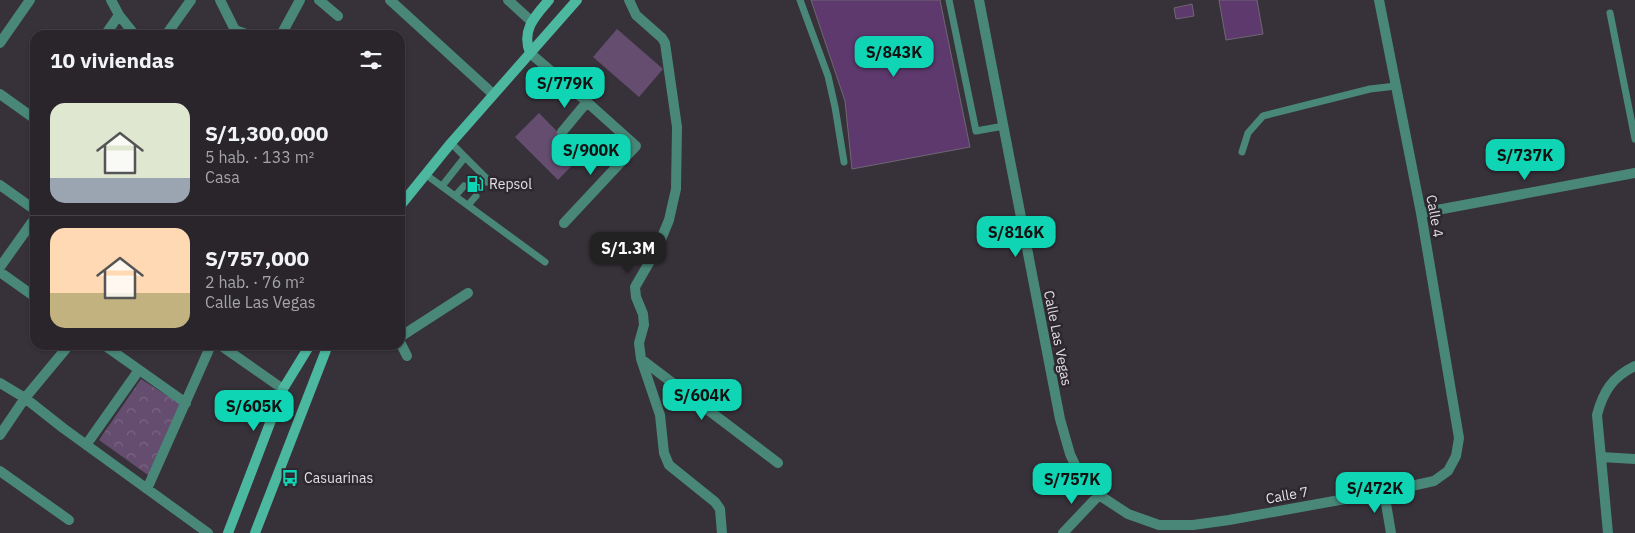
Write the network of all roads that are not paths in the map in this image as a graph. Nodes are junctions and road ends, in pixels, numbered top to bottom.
1 (30, 0) edge
2 (111, 0) edge
3 (191, 0) edge
4 (220, 0) edge
5 (300, 0) edge
6 (319, 0) edge
7 (390, 0) edge
8 (508, 0) edge
9 (549, 0) edge
10 (577, 0) edge
11 (629, 0) edge
12 (800, 0) edge
13 (949, 0) edge
14 (979, 0) edge
15 (1379, 0) edge
16 (1610, 13) dead end
17 (119, 15) junction
18 (338, 16) dead end
19 (531, 21) junction
20 (108, 30) edge
21 (131, 30) edge
22 (170, 30) edge
23 (234, 30) edge
24 (284, 30) edge
25 (0, 43) edge
26 (530, 53) junction
27 (1396, 86) junction
28 (0, 94) edge
29 (493, 94) junction
30 (587, 102) junction
31 (30, 115) edge
32 (1004, 126) junction
33 (562, 132) dead end
34 (1635, 139) edge
35 (451, 143) junction
36 (1242, 152) dead end
37 (465, 157) junction
38 (844, 162) dead end
39 (1635, 173) edge
40 (425, 174) junction
41 (487, 182) dead end
42 (0, 185) edge
43 (442, 186) junction
44 (464, 186) dead end
45 (455, 196) junction
46 (476, 196) dead end
47 (405, 200) edge
48 (468, 205) junction
49 (30, 206) edge
50 (1420, 214) junction
51 (564, 223) dead end
52 (30, 225) edge
53 (546, 262) dead end
54 (0, 267) edge
55 (0, 272) edge
56 (30, 293) edge
57 (468, 293) dead end
58 (405, 334) edge
59 (65, 350) edge
60 (111, 350) edge
61 (209, 350) edge
62 (227, 350) edge
63 (307, 350) edge
64 (326, 350) edge
65 (405, 350) edge
66 (408, 356) dead end
67 (641, 359) junction
68 (1635, 366) edge
69 (139, 370) junction
70 (0, 383) edge
71 (284, 389) junction
72 (25, 398) junction
73 (186, 402) junction
74 (0, 435) edge
75 (1459, 438) joint
76 (86, 445) junction
77 (1601, 457) junction
78 (1635, 459) edge
79 (778, 463) dead end
80 (0, 471) edge
81 (147, 489) junction
82 (1384, 492) junction
83 (1099, 495) junction
84 (70, 520) dead end
85 (208, 533) edge
86 (228, 533) edge
87 (254, 533) edge
88 (722, 533) edge
89 (1063, 533) edge
90 (1391, 533) edge
91 (1608, 533) edge

1 - 25 street
2 - 17 street
3 - 22 street
4 - 23 street
5 - 24 street
6 - 18 street
7 - 29 street
8 - 19 street
9 - 19 main road
10 - 26 main road
11 - 67 street
12 - 38 lane
13 - 32 lane
14 - 32 street, Calle Las Vegas
15 - 27 street, Calle 4
16 - 34 lane
17 - 20 street
17 - 21 street
19 - 26 main road
26 - 29 main road
26 - 30 street
27 - 36 lane
27 - 50 street, Calle 4
28 - 31 street
29 - 35 main road
30 - 33 street
30 - 51 street
32 - 83 street, Calle Las Vegas
35 - 37 lane
35 - 40 main road
37 - 41 lane
37 - 43 lane
39 - 50 street
40 - 43 lane
40 - 47 main road
42 - 49 street
43 - 45 lane
44 - 45 lane
45 - 48 lane
46 - 48 lane
48 - 53 lane
50 - 75 street, Calle 4
52 - 54 street
55 - 56 street
57 - 58 street
59 - 72 street
60 - 69 street
61 - 73 street
62 - 71 street
63 - 71 main road
64 - 87 main road
65 - 66 street
67 - 79 street
67 - 88 street
68 - 77 street
69 - 73 street
69 - 76 street
70 - 72 street
71 - 86 main road
72 - 74 street
72 - 76 street
73 - 81 street
75 - 82 street, Calle 7
76 - 81 street
77 - 78 street
77 - 91 street
80 - 84 street
81 - 85 street
82 - 83 street, Calle 7
82 - 90 street
83 - 89 street

